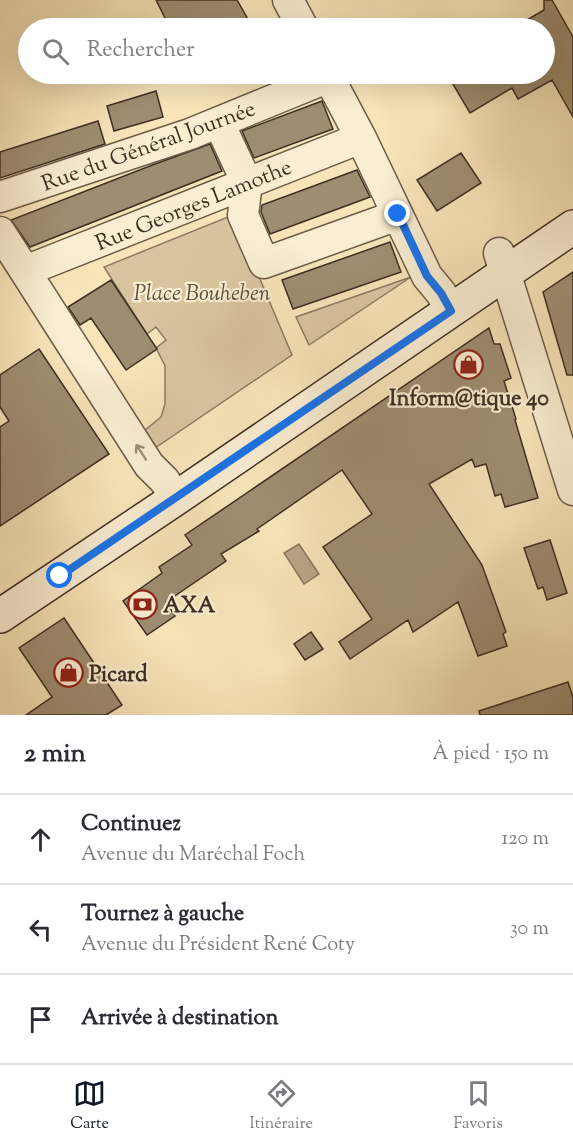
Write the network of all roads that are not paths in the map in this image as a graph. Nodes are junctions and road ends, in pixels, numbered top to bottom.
1 (288, 0) edge
2 (298, 18) edge
3 (308, 84) edge
4 (333, 84) edge
5 (219, 123) junction
6 (361, 138) junction
7 (247, 183) junction
8 (0, 197) edge
9 (573, 202) edge
10 (398, 214) junction
11 (573, 227) edge
12 (0, 232) edge
13 (502, 263) junction
14 (29, 278) junction
15 (446, 302) junction
16 (170, 490) junction
17 (573, 490) edge
18 (0, 589) edge
19 (0, 616) edge

1 - 2 street
3 - 5 street, Rue du Général Journée
4 - 6 street
5 - 7 street
5 - 8 street, Rue du Général Journée
6 - 7 street, Rue Georges Lamothe
6 - 10 street
7 - 10 street
7 - 14 street, Rue Georges Lamothe
9 - 13 main road
10 - 15 street
11 - 13 main road
12 - 14 street
13 - 15 main road
13 - 17 street
16 -> 14 street
15 - 16 main road
16 - 18 main road
16 - 19 main road

